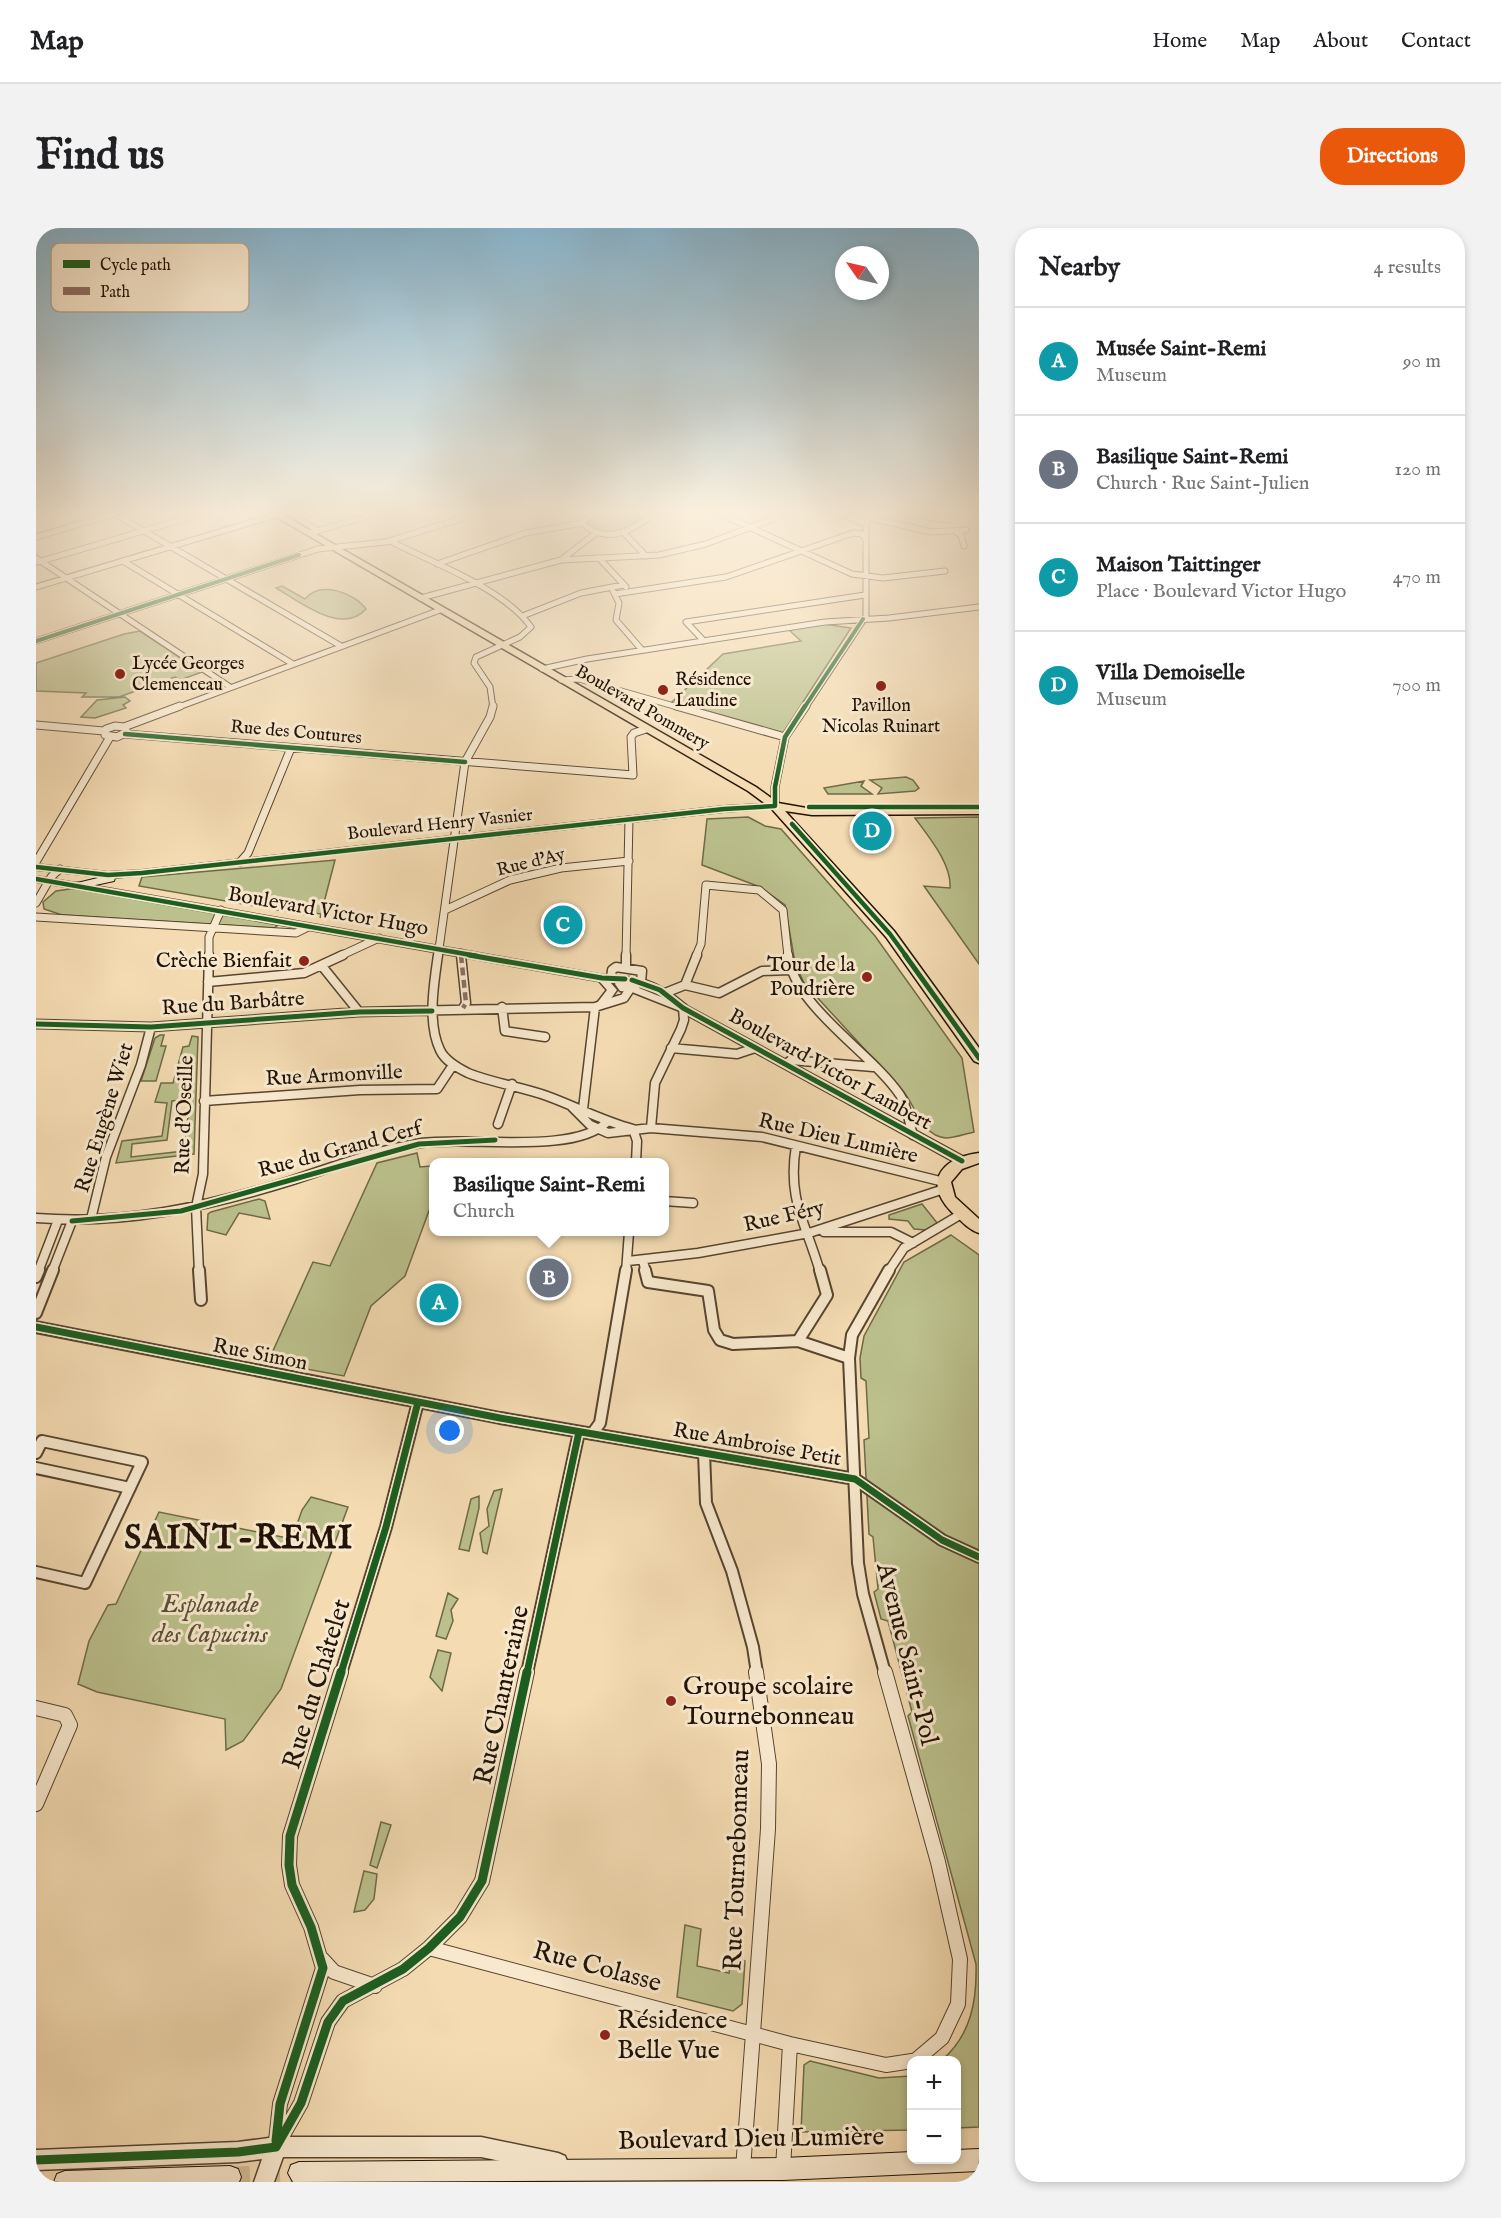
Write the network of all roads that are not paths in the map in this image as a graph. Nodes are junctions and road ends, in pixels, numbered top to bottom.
1 (102, 602) edge
2 (154, 602) edge
3 (192, 602) edge
4 (266, 602) edge
5 (428, 602) edge
6 (504, 602) edge
7 (556, 602) edge
8 (619, 602) edge
9 (817, 602) edge
10 (864, 602) edge
11 (979, 608) edge
12 (440, 610) junction
13 (119, 614) junction
14 (525, 615) junction
15 (863, 619) junction
16 (828, 622) junction
17 (858, 625) junction
18 (36, 641) edge
19 (704, 641) junction
20 (501, 645) junction
21 (341, 646) junction
22 (642, 650) junction
23 (293, 664) junction
24 (542, 669) junction
25 (561, 680) junction
26 (230, 687) junction
27 (36, 725) edge
28 (646, 729) junction
29 (125, 730) junction
30 (104, 731) junction
31 (785, 736) junction
32 (110, 737) junction
33 (291, 748) junction
34 (465, 762) junction
35 (775, 806) junction
36 (979, 807) edge
37 (979, 811) edge
38 (629, 820) junction
39 (454, 839) junction
40 (629, 861) junction
41 (36, 862) edge
42 (240, 862) junction
43 (36, 867) edge
44 (60, 869) junction
45 (109, 877) junction
46 (36, 879) edge
47 (49, 882) junction
48 (77, 886) junction
49 (130, 894) junction
50 (36, 903) edge
51 (221, 910) junction
52 (445, 910) junction
53 (36, 917) edge
54 (213, 927) junction
55 (308, 927) junction
56 (379, 938) junction
57 (440, 949) junction
58 (461, 953) junction
59 (322, 966) junction
60 (626, 967) junction
61 (790, 970) junction
62 (606, 978) junction
63 (208, 982) junction
64 (630, 984) junction
65 (685, 985) junction
66 (665, 993) junction
67 (502, 1007) junction
68 (595, 1007) junction
69 (463, 1008) junction
70 (683, 1008) junction
71 (432, 1011) junction
72 (359, 1012) junction
73 (36, 1024) edge
74 (207, 1025) junction
75 (151, 1027) junction
76 (545, 1036) dead end
77 (671, 1048) junction
78 (755, 1048) junction
79 (979, 1058) edge
80 (786, 1064) junction
81 (453, 1065) junction
82 (873, 1067) junction
83 (512, 1084) junction
84 (204, 1101) junction
85 (572, 1107) junction
86 (582, 1109) junction
87 (607, 1122) junction
88 (498, 1124) dead end
89 (651, 1128) junction
90 (633, 1129) junction
91 (598, 1131) junction
92 (913, 1135) junction
93 (796, 1146) junction
94 (979, 1147) edge
95 (636, 1158) edge
96 (969, 1159) edge
97 (944, 1186) junction
98 (669, 1201) edge
99 (693, 1203) dead end
100 (196, 1207) junction
101 (963, 1214) junction
102 (36, 1218) edge
103 (92, 1219) junction
104 (58, 1220) junction
105 (72, 1221) junction
106 (978, 1224) edge
107 (809, 1233) junction
108 (629, 1236) edge
109 (914, 1243) junction
110 (628, 1261) junction
111 (643, 1261) junction
112 (36, 1277) edge
113 (201, 1300) dead end
114 (36, 1312) edge
115 (36, 1327) edge
116 (798, 1341) junction
117 (849, 1358) junction
118 (418, 1402) junction
119 (478, 1414) joint
120 (585, 1433) junction
121 (39, 1441) edge
122 (36, 1453) edge
123 (704, 1453) junction
124 (36, 1468) edge
125 (855, 1479) junction
126 (130, 1488) junction
127 (979, 1557) edge
128 (36, 1572) edge
129 (36, 1708) edge
130 (36, 1804) edge
131 (429, 1948) junction
132 (322, 1959) junction
133 (375, 1986) junction
134 (753, 2033) junction
135 (790, 2044) junction
136 (922, 2056) edge
137 (907, 2062) edge
138 (276, 2147) junction
139 (36, 2160) edge
140 (979, 2160) edge
141 (743, 2169) junction
142 (783, 2169) junction
143 (597, 2171) junction
144 (298, 2173) tunnel mouth
145 (230, 2177) dead end
146 (65, 2182) edge
147 (264, 2182) edge
148 (554, 2182) edge

1 - 13 street
2 - 13 street
3 - 23 street
4 - 21 street
5 - 12 main road, Boulevard Pommery
6 - 14 street
7 - 14 street
8 - 22 street
9 - 19 street
10 - 15 street
11 - 15 street
12 - 20 main road, Boulevard Pommery
12 - 21 street
13 - 18 street
13 - 26 street
14 - 20 street
15 - 16 street
15 - 17 street
16 - 17 street
16 - 19 street
17 - 31 street
19 - 22 street
20 - 24 main road, Boulevard Pommery
20 - 34 street
21 - 23 street
22 - 24 street
23 - 26 street
24 - 25 main road, Boulevard Pommery
25 - 28 main road, Boulevard Pommery
25 - 31 street
26 - 29 street
27 - 30 street
28 - 34 street, Rue des Coutures
28 - 35 main road, Boulevard Pommery
29 - 30 street
29 - 32 street
29 - 33 street, Rue des Coutures
30 - 32 street
31 - 35 street
32 - 41 street
33 - 34 street, Rue des Coutures
33 - 42 street
34 - 39 street
35 - 36 main road, Boulevard Henry Vasnier
35 - 37 main road, Boulevard Henry Vasnier
35 - 38 main road, Boulevard Henry Vasnier
35 - 79 main road
38 - 39 main road, Boulevard Henry Vasnier
38 - 40 street
39 - 42 main road, Boulevard Henry Vasnier
39 - 52 street
40 - 52 street, Rue d'Ay
40 - 60 street
42 - 45 main road, Boulevard Henry Vasnier
43 - 44 main road, Boulevard Henry Vasnier
44 - 45 main road, Boulevard Henry Vasnier
44 - 47 street
45 - 48 main road, Boulevard Henry Vasnier
45 - 49 street, Boulevard Victor Hugo
46 - 47 main road, Boulevard Victor Hugo
47 - 48 main road, Boulevard Victor Hugo
47 - 50 street
48 - 49 street, Boulevard Victor Hugo
49 - 51 street, Boulevard Victor Hugo
51 - 54 street, Rue d'Oseille
51 - 55 street, Boulevard Victor Hugo
52 - 57 street
53 - 54 street
54 - 55 street
54 - 63 street, Rue d'Oseille
55 - 56 street, Boulevard Victor Hugo
56 - 57 street, Boulevard Victor Hugo
56 - 59 street
57 - 58 street, Boulevard Victor Hugo
57 - 71 street
58 - 62 street, Boulevard Victor Hugo
58 - 69 street
59 - 63 street
59 - 72 street
60 - 62 street
60 - 64 street
61 - 65 street
61 - 65 street
61 - 82 street
62 - 64 street, Boulevard Victor Hugo
62 - 68 street
63 - 74 street, Rue d'Oseille
64 - 66 street
64 - 68 street, Rue du Barbâtre
64 - 70 street
65 - 66 street
66 - 70 street
67 - 68 street, Rue du Barbâtre
67 - 69 street, Rue du Barbâtre
67 - 76 street
68 - 86 street
69 - 71 street, Rue du Barbâtre
70 - 77 street
70 - 78 street, Boulevard Victor Lambert
71 - 72 street, Rue du Barbâtre
71 - 81 street
72 - 74 street, Rue du Barbâtre
73 - 75 street, Rue du Barbâtre
74 - 75 street, Rue du Barbâtre
74 - 84 street, Rue d'Oseille
75 - 103 street, Rue Eugène Wiet
77 - 78 street
77 - 89 street
78 - 80 street, Boulevard Victor Lambert
80 - 82 street
80 - 92 street, Boulevard Victor Lambert
81 - 83 street
81 - 84 street, Rue Armonville
82 - 92 street
83 - 85 street
83 - 88 street
84 - 100 street, Rue d'Oseille
85 - 86 street
85 - 91 street
86 - 87 street
87 - 90 street
87 - 91 street
89 - 90 street, Rue Dieu Lumière
89 - 93 street, Rue Dieu Lumière
90 - 91 street, Rue Dieu Lumière
90 - 95 street
91 - 100 street, Rue du Grand Cerf
92 - 96 street, Boulevard Victor Lambert
93 - 97 street, Rue Dieu Lumière
93 - 107 street
94 - 96 main road
96 - 97 main road
97 - 101 main road
97 - 107 street, Rue Féry
98 - 99 street
100 - 103 street, Rue du Grand Cerf
100 - 113 street, Rue d'Oseille
101 - 106 main road
101 - 109 street, Avenue Saint-Pol
102 - 104 street
103 - 105 street, Rue du Grand Cerf
104 - 105 street
104 - 112 street
105 - 114 street
107 - 109 street
107 - 111 street, Rue Féry
107 - 116 street
108 - 110 street, Rue Chanteraine
109 - 117 street, Avenue Saint-Pol
110 - 111 street, Rue Féry
110 - 120 street, Rue Chanteraine
111 - 116 street
115 - 118 street, Rue Simon
116 - 117 street
117 - 125 street, Avenue Saint-Pol
118 - 119 street, Rue Simon
118 - 132 street, Rue du Châtelet
119 - 120 street, Rue Ambroise Petit
120 - 123 street, Rue Ambroise Petit
120 - 131 street, Rue Chanteraine
121 - 122 street
121 - 126 street
123 - 125 street, Rue Ambroise Petit
123 - 134 street, Rue Tournebonneau
124 - 126 street
125 - 127 street, Rue Ambroise Petit
125 - 136 street, Avenue Saint-Pol
126 - 128 street
129 - 130 street
131 - 133 street, Rue Chanteraine
131 - 134 street, Rue Colasse
132 - 133 street
132 - 138 street, Rue du Châtelet
133 - 138 street, Rue Chanteraine
134 - 135 street
134 - 141 street, Rue Tournebonneau
135 - 137 street
135 - 142 street
138 - 139 street, Boulevard Dieu Lumière
138 - 143 street, Boulevard Dieu Lumière
138 - 147 street
140 - 142 main road, Boulevard Dieu Lumière
141 - 142 main road, Boulevard Dieu Lumière
141 - 143 main road, Boulevard Dieu Lumière
143 - 144 main road, Boulevard Dieu Lumière
143 - 148 street, Boulevard Dieu Lumière
145 - 146 main road

